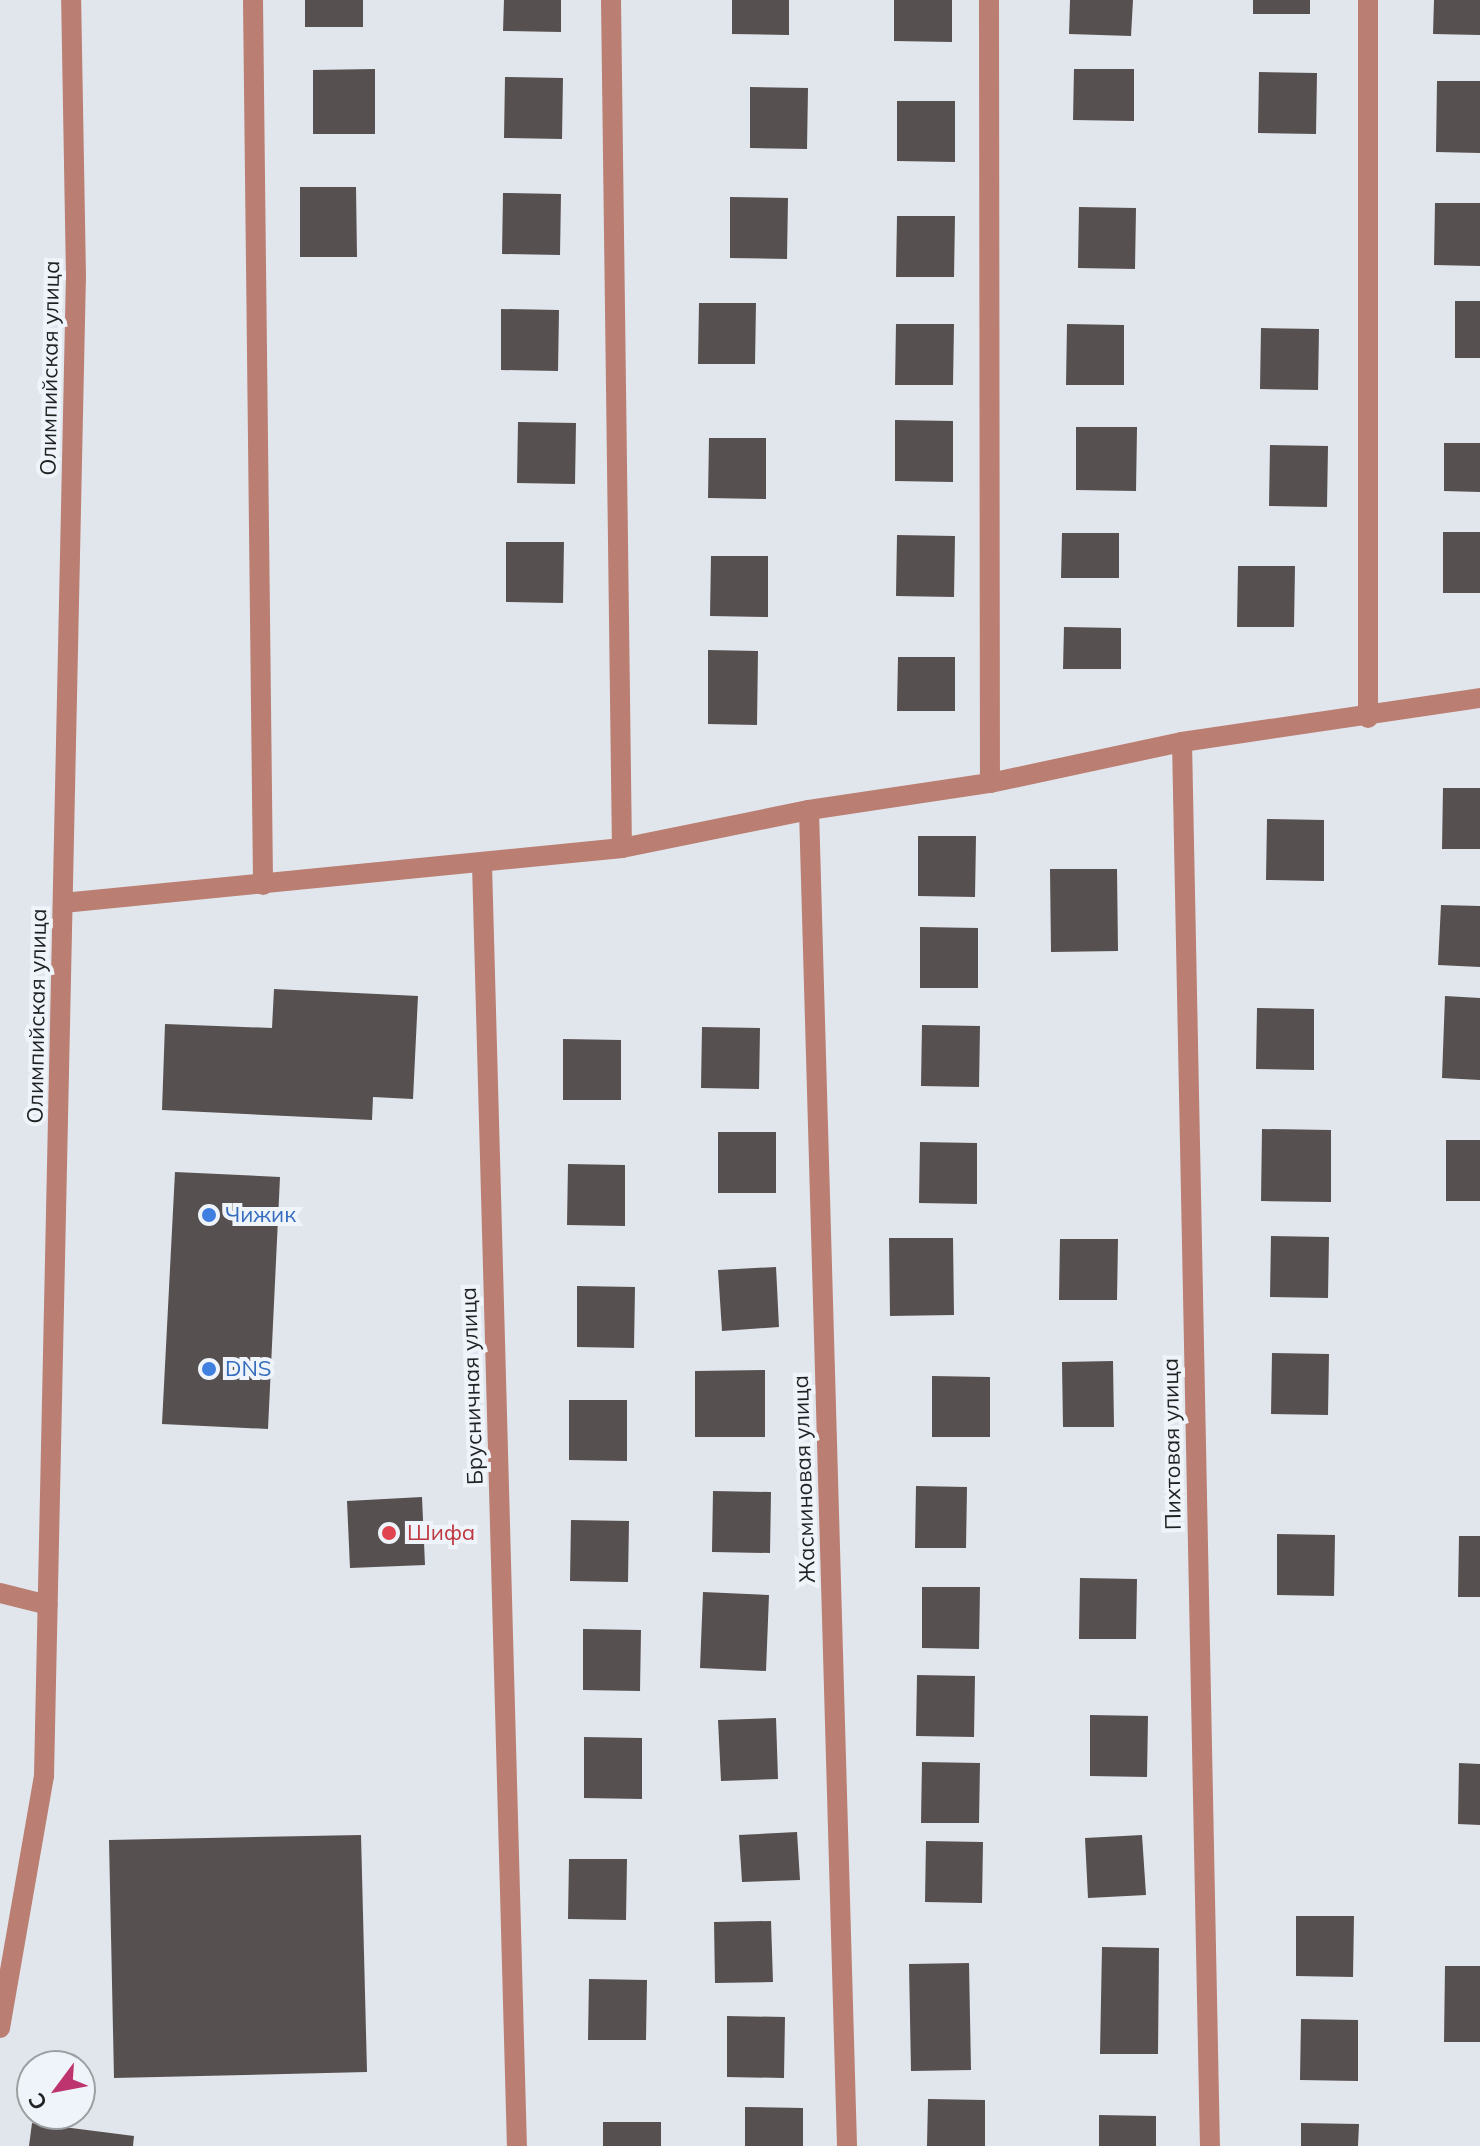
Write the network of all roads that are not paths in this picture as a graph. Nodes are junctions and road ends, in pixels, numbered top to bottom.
1 (71, 0) edge
2 (253, 0) edge
3 (611, 0) edge
4 (989, 0) edge
5 (1368, 0) edge
6 (1480, 698) edge
7 (1368, 718) junction
8 (1182, 742) junction
9 (990, 783) junction
10 (809, 810) junction
11 (622, 848) junction
12 (482, 864) junction
13 (263, 885) junction
14 (63, 903) junction
15 (0, 1593) edge
16 (48, 1605) junction
17 (0, 2028) edge
18 (517, 2146) edge
19 (847, 2146) edge
20 (1210, 2146) edge

1 - 14 street, Олимпийская улица
2 - 13 street
3 - 11 street
4 - 9 street
5 - 7 street
6 - 7 street
7 - 8 street
8 - 9 street
8 - 20 street, Пихтовая улица
9 - 10 street
10 - 11 street
10 - 19 street, Жасминовая улица
11 - 12 street
12 - 13 street
12 - 18 street, Брусничная улица
13 - 14 street
14 - 16 street, Олимпийская улица
15 - 16 street
16 - 17 street, Олимпийская улица

